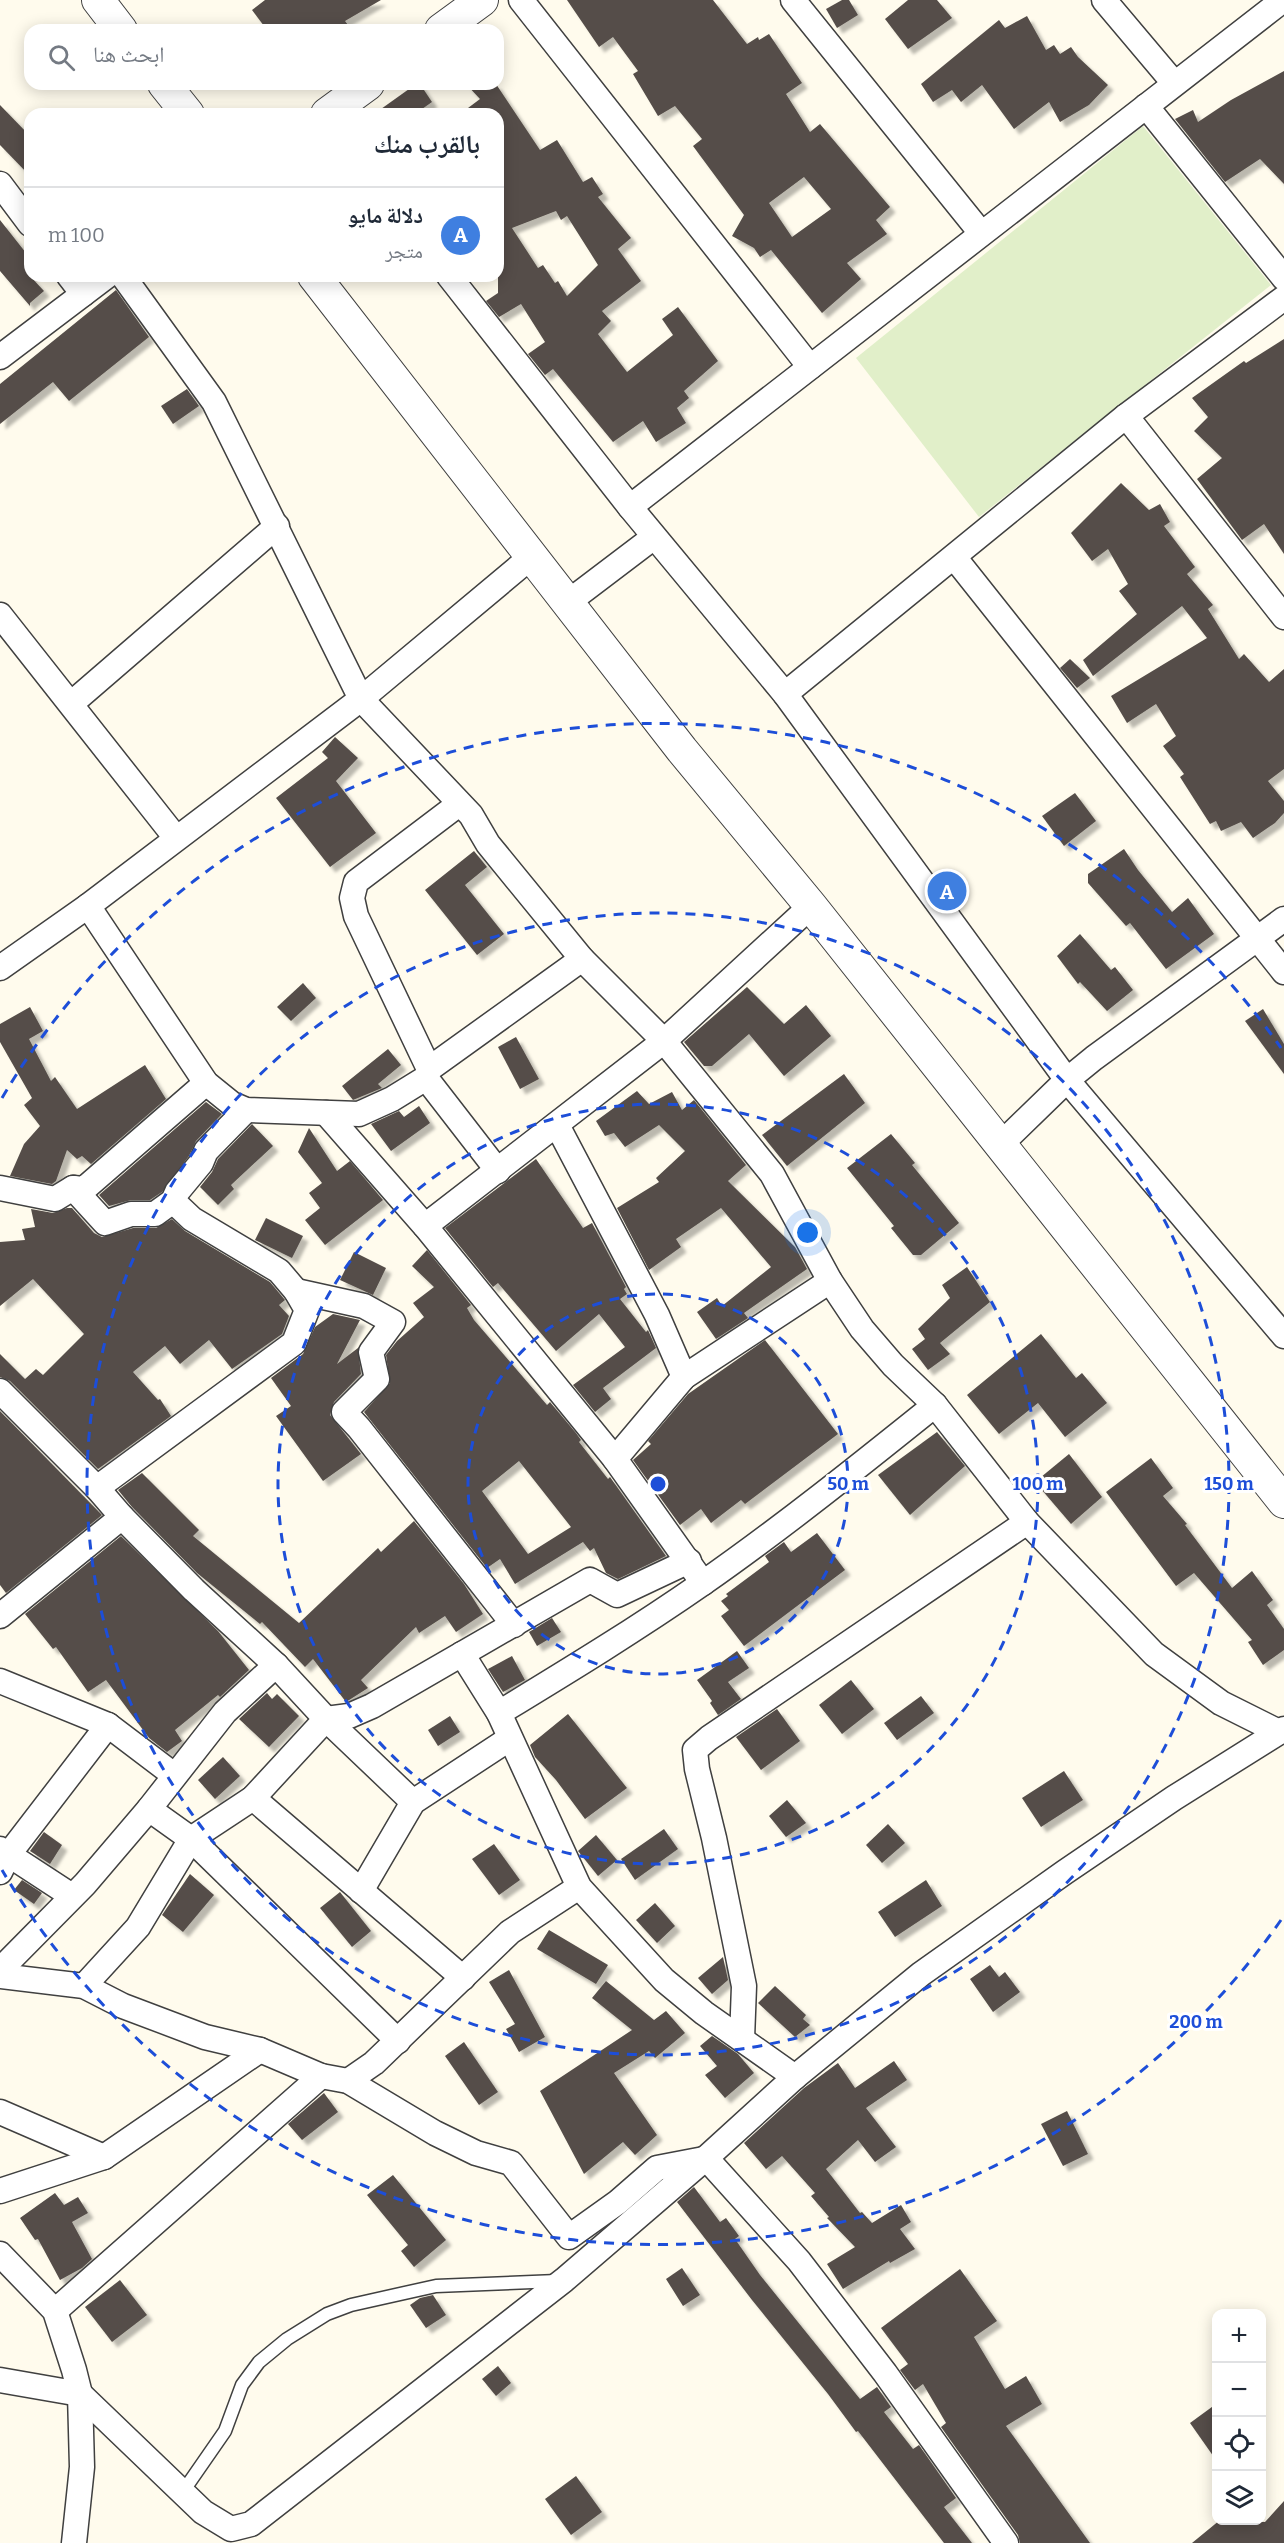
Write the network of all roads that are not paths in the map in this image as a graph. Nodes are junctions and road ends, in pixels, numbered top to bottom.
1 (98, 0) edge
2 (482, 0) edge
3 (521, 0) edge
4 (793, 0) edge
5 (1104, 0) edge
6 (1283, 0) edge
7 (117, 24) edge
8 (449, 24) edge
9 (1174, 83) junction
10 (169, 90) edge
11 (360, 90) edge
12 (1146, 106) junction
13 (183, 108) edge
14 (335, 108) edge
15 (0, 184) edge
16 (24, 216) edge
17 (981, 233) junction
18 (1284, 278) edge
19 (127, 282) edge
20 (319, 282) edge
21 (454, 282) edge
22 (76, 285) edge
23 (1284, 298) edge
24 (0, 357) edge
25 (810, 367) junction
26 (1125, 417) junction
27 (630, 507) junction
28 (277, 526) junction
29 (654, 537) junction
30 (531, 557) junction
31 (954, 557) junction
32 (567, 603) junction
33 (0, 615) edge
34 (1284, 617) edge
35 (785, 694) junction
36 (361, 699) junction
37 (72, 703) junction
38 (459, 804) junction
39 (176, 838) junction
40 (88, 906) junction
41 (811, 906) junction
42 (1284, 919) edge
43 (1258, 940) junction
44 (582, 959) junction
45 (0, 968) edge
46 (1284, 972) edge
47 (664, 1041) junction
48 (427, 1073) junction
49 (1066, 1080) junction
50 (206, 1083) junction
51 (246, 1110) junction
52 (326, 1113) junction
53 (557, 1125) junction
54 (1000, 1145) junction
55 (498, 1171) junction
56 (0, 1188) edge
57 (73, 1188) junction
58 (173, 1201) junction
59 (425, 1226) junction
60 (830, 1281) junction
61 (296, 1291) junction
62 (1284, 1336) edge
63 (684, 1377) junction
64 (0, 1391) edge
65 (935, 1405) junction
66 (615, 1459) junction
67 (97, 1488) junction
68 (1284, 1502) edge
69 (122, 1517) junction
70 (1027, 1522) junction
71 (689, 1561) junction
72 (703, 1583) junction
73 (0, 1616) edge
74 (514, 1625) junction
75 (462, 1654) junction
76 (276, 1665) junction
77 (0, 1681) edge
78 (499, 1713) junction
79 (326, 1719) junction
80 (108, 1725) junction
81 (1282, 1730) edge
82 (509, 1739) junction
83 (174, 1775) junction
84 (253, 1798) junction
85 (412, 1802) junction
86 (149, 1809) junction
87 (191, 1839) junction
88 (3, 1858) edge
89 (579, 1887) junction
90 (361, 1891) junction
91 (72, 1896) junction
92 (0, 1970) edge
93 (0, 1976) edge
94 (463, 1978) junction
95 (84, 1986) junction
96 (742, 2039) junction
97 (398, 2041) junction
98 (260, 2050) junction
99 (321, 2076) junction
100 (795, 2077) junction
101 (348, 2080) junction
102 (0, 2112) edge
103 (104, 2157) junction
104 (706, 2158) junction
105 (0, 2191) edge
106 (0, 2254) edge
107 (564, 2280) junction
108 (55, 2311) junction
109 (0, 2380) edge
110 (81, 2394) junction
111 (182, 2493) junction
112 (74, 2543) edge
113 (1006, 2543) edge

1 - 7 street
2 - 8 street
3 - 25 street
4 - 17 street
5 - 9 street
6 - 9 street
9 - 12 street
10 - 13 street
11 - 14 street
12 - 17 street
12 - 18 street
15 - 16 street
17 - 25 street
19 - 28 street
20 - 30 street
21 - 27 street
22 - 24 street
23 - 26 street
25 - 27 street
26 - 31 street
26 - 34 street
27 - 29 street
28 - 36 street
28 - 37 street
29 - 32 street
29 - 35 street
30 - 32 street
30 - 36 street
31 - 35 street
31 - 43 street
32 - 41 street
33 - 37 street
35 - 49 street
36 - 38 street
36 - 39 street
37 - 39 street
38 - 44 street
38 - 48 street
39 - 40 street
40 - 45 street
40 - 50 street
41 - 47 street
41 - 54 street
42 - 43 street
43 - 46 street
43 - 49 street
44 - 47 street
44 - 48 street
47 - 53 street
47 - 60 street
48 - 52 street
48 - 55 street
49 - 54 street
49 - 62 street
50 - 51 street
50 - 57 street
51 - 52 street
51 - 58 street
52 - 59 street
53 - 55 street
53 - 63 street
54 - 68 street
55 - 59 street
56 - 57 street
57 - 58 street
58 - 61 street
59 - 66 street
60 - 63 street
60 - 65 street
61 - 67 street
61 - 74 street
63 - 66 street
64 - 67 street
65 - 70 street
65 - 72 street
66 - 71 street
67 - 69 street
69 - 73 street
69 - 76 street
70 - 81 street
70 - 96 street
71 - 72 street
71 - 74 street
72 - 78 street
74 - 75 street
75 - 78 street
75 - 79 street
76 - 79 street
76 - 83 street
77 - 80 street
78 - 82 street
79 - 84 street
79 - 85 street
80 - 83 street
80 - 88 street
81 - 100 street
82 - 85 street
82 - 89 street
83 - 86 street
84 - 87 street
84 - 90 street
85 - 90 street
86 - 87 street
86 - 91 street
87 - 95 street
87 - 97 street
88 - 91 street
89 - 94 street
89 - 96 street
90 - 94 street
91 - 92 street
93 - 95 street
94 - 97 street
95 - 98 street
96 - 100 street
97 - 101 street
98 - 99 street
98 - 103 street
99 - 101 street
99 - 108 street
100 - 104 street
101 - 104 street
102 - 103 street
103 - 105 street
104 - 107 street
104 - 113 street
106 - 108 street
107 - 111 lane
107 - 111 street
108 - 110 street
109 - 110 street
110 - 111 street
110 - 112 street

